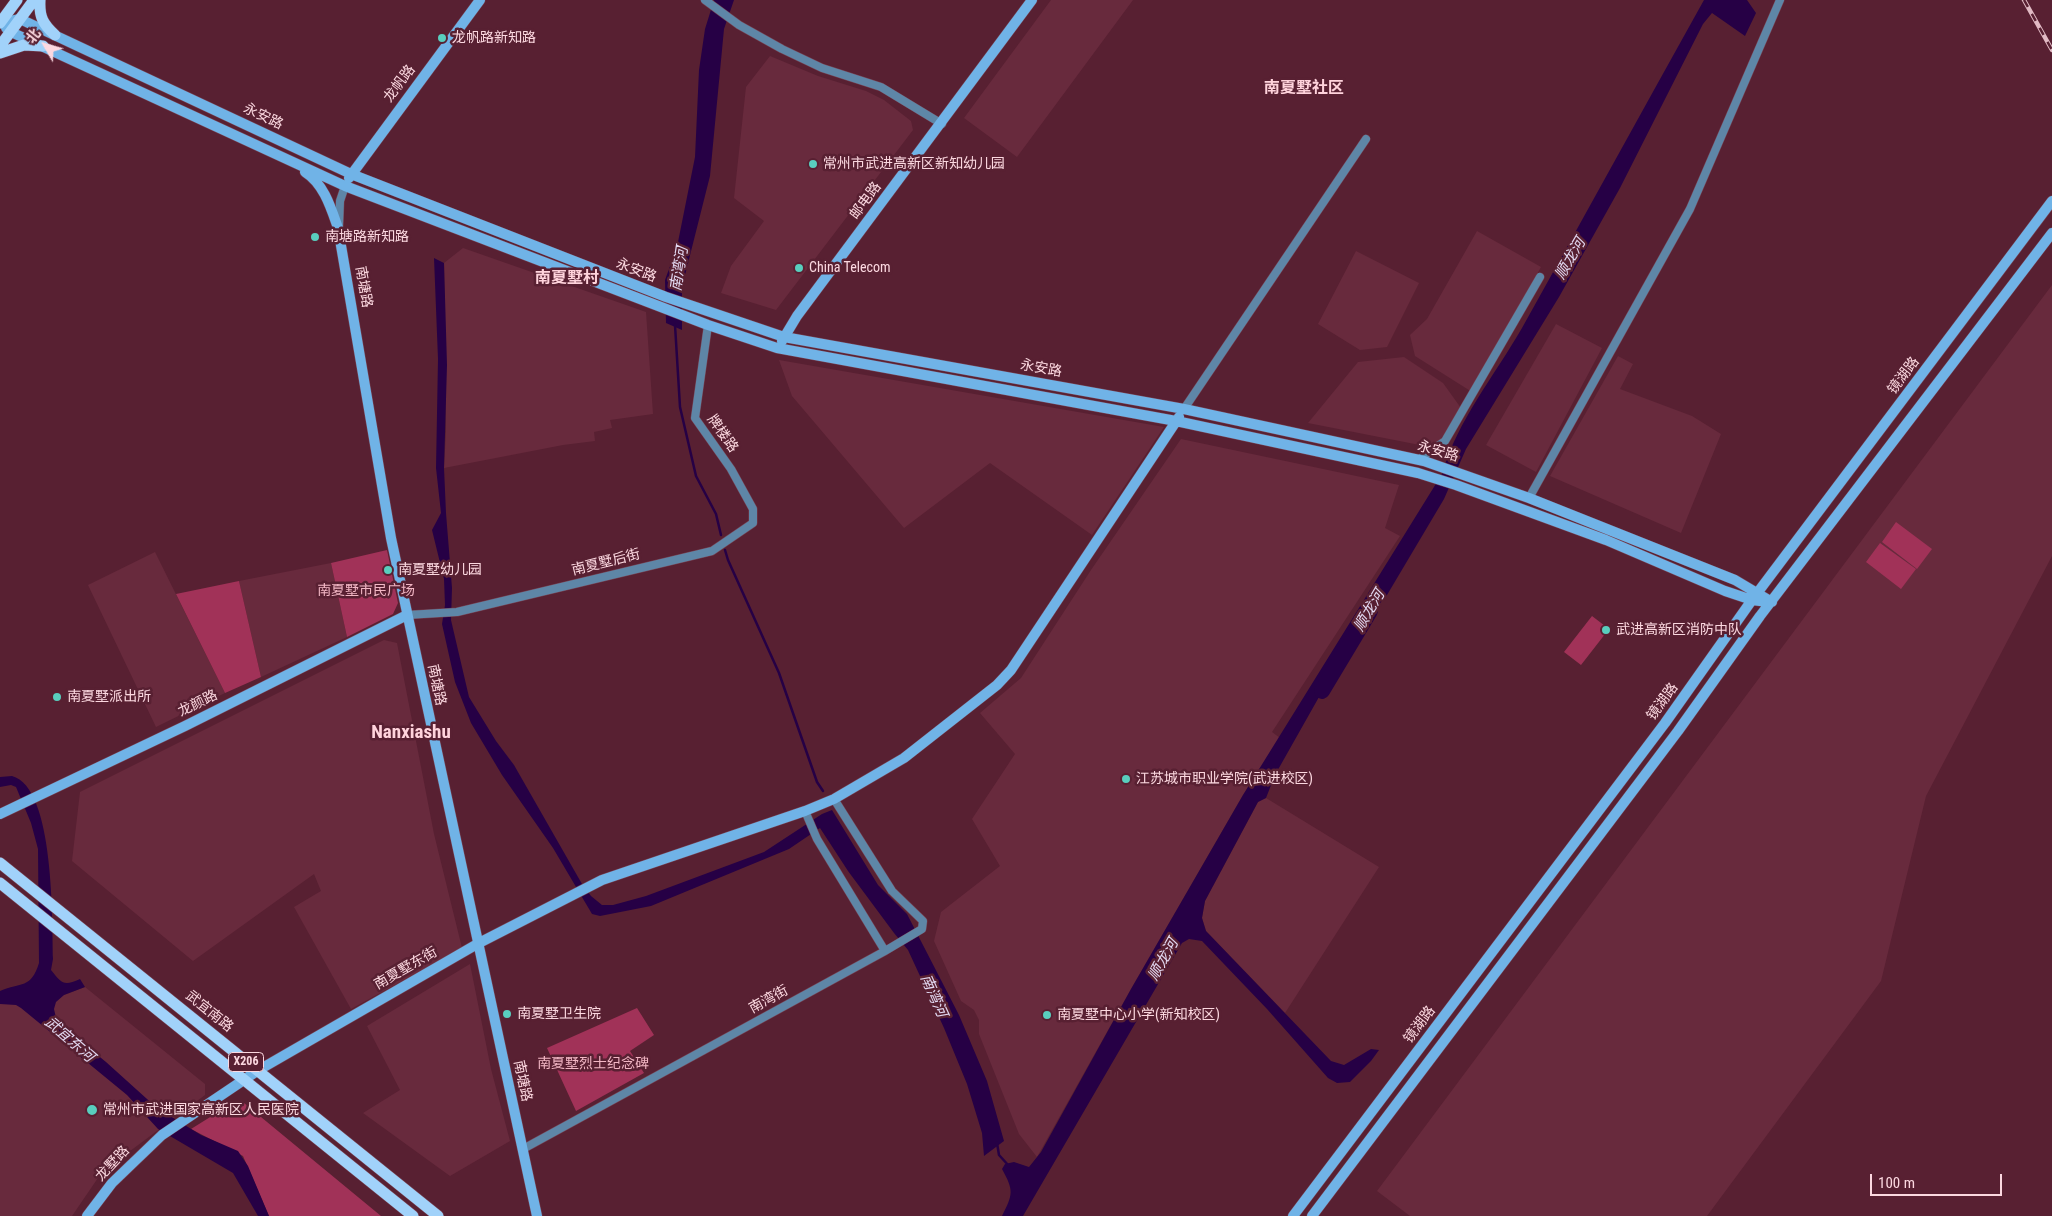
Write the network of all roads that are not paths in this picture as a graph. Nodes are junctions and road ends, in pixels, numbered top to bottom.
1 (16, 0) edge
2 (34, 0) edge
3 (40, 0) edge
4 (480, 0) edge
5 (1032, 0) edge
6 (1780, 0) edge
7 (708, 3) edge
8 (20, 19) junction
9 (0, 23) edge
10 (11, 32) junction
11 (55, 35) junction
12 (0, 46) edge
13 (43, 46) junction
14 (0, 53) edge
15 (942, 124) junction
16 (1366, 140) dead end
17 (286, 160) junction
18 (351, 174) junction
19 (345, 186) junction
20 (2052, 201) edge
21 (338, 228) junction
22 (2052, 233) edge
23 (1540, 277) dead end
24 (666, 302) junction
25 (708, 325) junction
26 (784, 338) junction
27 (777, 348) junction
28 (1184, 409) junction
29 (1176, 421) junction
30 (1421, 460) junction
31 (1529, 498) junction
32 (753, 523) joint
33 (1755, 596) junction
34 (1772, 602) junction
35 (407, 615) junction
36 (834, 799) junction
37 (0, 814) edge
38 (806, 815) junction
39 (0, 863) edge
40 (0, 883) edge
41 (479, 943) junction
42 (885, 951) junction
43 (257, 1071) junction
44 (244, 1079) junction
45 (523, 1149) junction
46 (87, 1216) edge
47 (413, 1216) edge
48 (438, 1216) edge
49 (537, 1216) edge
50 (1293, 1216) edge
51 (1312, 1216) edge

1 - 9 main road
2 - 8 main road
3 - 11 main road
4 - 18 street, 龙帆路
5 - 15 street, 邮电路
6 - 31 street
7 - 15 street
8 - 9 street
8 - 10 main road
8 - 11 street, 永安路
9 - 10 street, 永安路
10 - 12 main road
10 - 13 street, 永安路
11 - 18 street, 永安路
13 - 14 main road
13 - 17 street, 永安路
15 - 26 street, 邮电路
16 - 28 street
17 - 19 street, 永安路
17 - 21 street
18 - 19 street, 龙帆路
18 - 24 street, 永安路
19 - 21 street, 南塘路
19 - 24 street, 永安路
20 - 33 street, 镜湖路
21 - 35 street, 南塘路
22 - 34 street, 镜湖路
23 - 30 street
24 - 25 street, 永安路
24 - 26 street, 永安路
25 - 27 street, 永安路
25 - 32 street, 牌楼路
26 - 27 street, 邮电路
26 - 28 street, 永安路
27 - 29 street, 永安路
28 - 29 street, 南夏墅东街
28 - 30 street, 永安路
29 - 33 street, 永安路
29 - 36 street, 南夏墅东街
30 - 31 street, 永安路
31 - 33 street, 永安路
32 - 35 street, 南夏墅后街
33 - 34 street, 永安路
33 - 50 street, 镜湖路
34 - 51 street, 镜湖路
35 - 37 street, 龙颜路
35 - 41 street, 南塘路
36 - 38 street, 南夏墅东街
36 - 42 street, 南湾街
38 - 41 street, 南夏墅东街
38 - 42 street
39 - 43 main road, 武宜南路 / X206
40 - 44 main road, X206
41 - 43 street, 南夏墅东街
41 - 45 street, 南塘路
42 - 45 street, 南湾街
43 - 44 street, 南夏墅东街
43 - 48 main road, 武宜南路 / X206
44 - 46 street, 龙墅路
44 - 47 main road, X206
45 - 49 street, 南塘路

